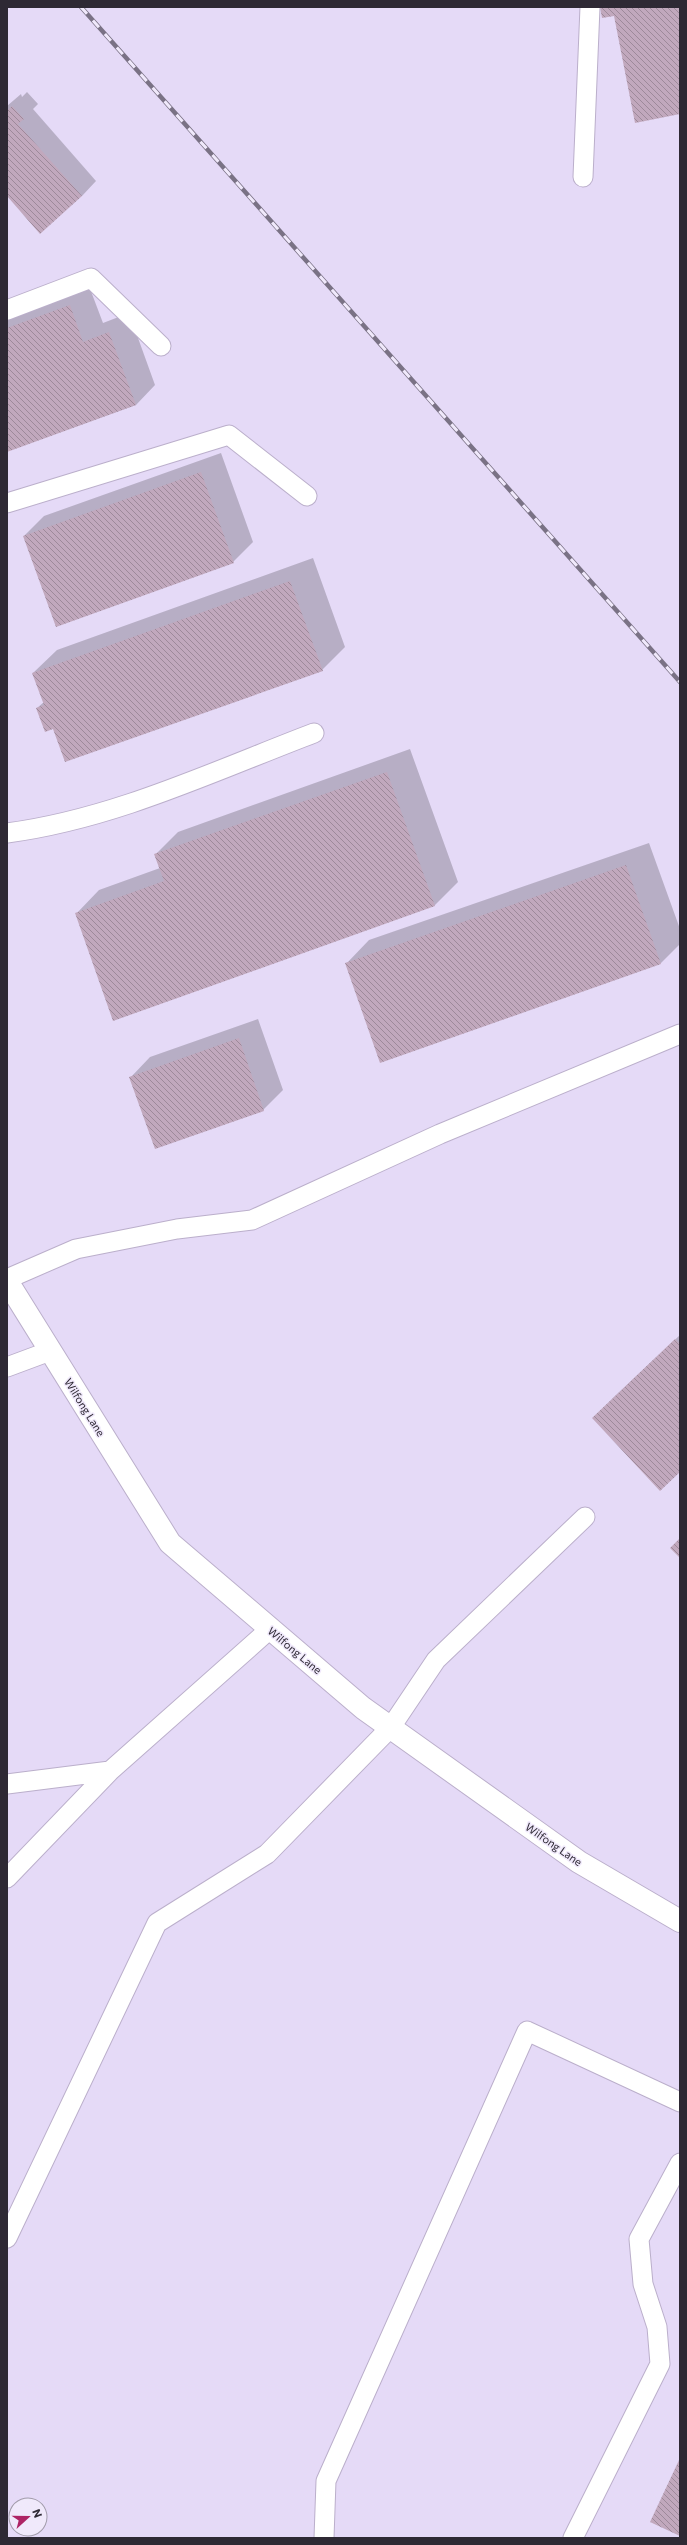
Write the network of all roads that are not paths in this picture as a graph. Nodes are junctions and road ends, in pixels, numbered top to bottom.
1 (590, 7) edge
2 (583, 176) dead end
3 (7, 310) edge
4 (161, 346) dead end
5 (307, 496) dead end
6 (7, 503) edge
7 (314, 733) dead end
8 (7, 833) edge
9 (680, 1034) edge
10 (7, 1280) edge
11 (50, 1351) junction
12 (7, 1367) edge
13 (585, 1517) dead end
14 (270, 1629) junction
15 (391, 1727) junction
16 (110, 1771) junction
17 (7, 1784) edge
18 (7, 1878) edge
19 (680, 1921) edge
20 (680, 2102) edge
21 (680, 2163) edge
22 (7, 2238) edge
23 (324, 2538) edge
24 (573, 2538) edge

1 - 2 lane
3 - 4 lane
5 - 6 lane
7 - 8 lane
9 - 10 lane
10 - 11 street, Wilfong Lane
11 - 12 lane
11 - 14 street, Wilfong Lane
13 - 15 lane
14 - 15 street, Wilfong Lane
14 - 16 lane
15 - 19 street, Wilfong Lane
15 - 22 lane
16 - 17 lane
16 - 18 lane
20 - 23 lane
21 - 24 lane

